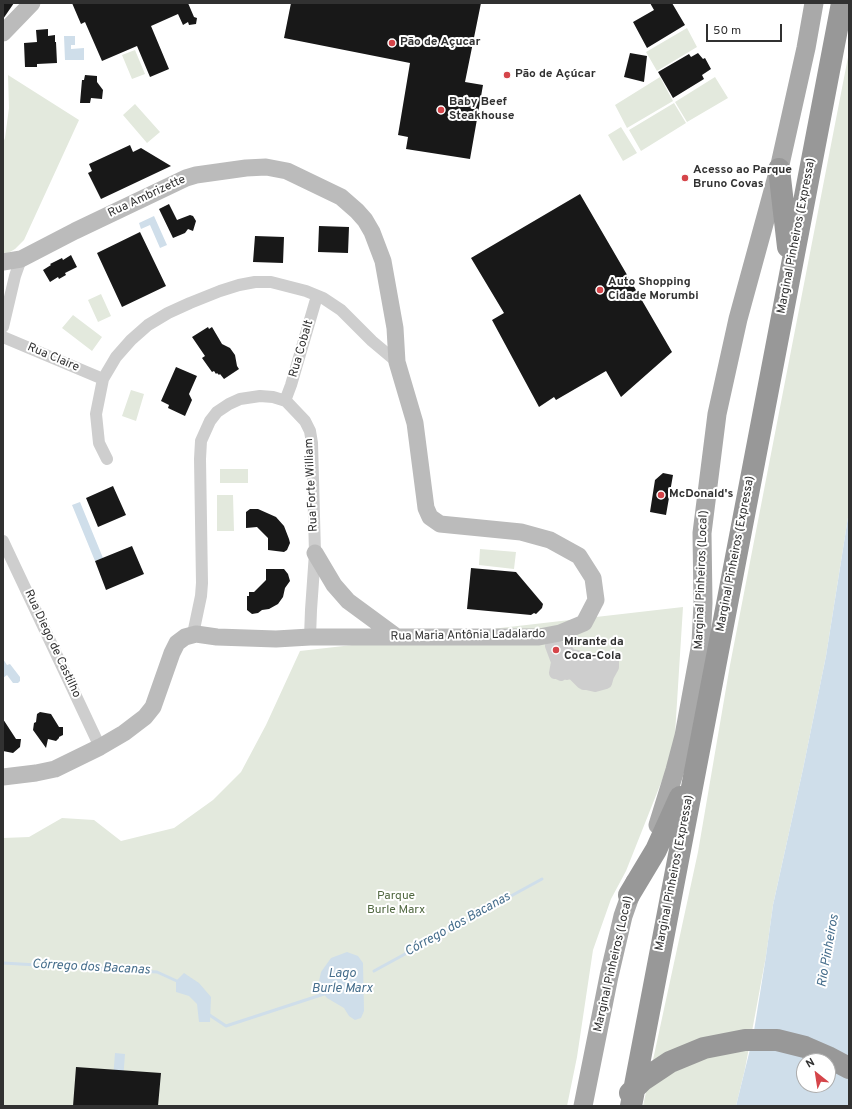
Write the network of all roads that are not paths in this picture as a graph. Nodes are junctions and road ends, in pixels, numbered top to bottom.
1 (32, 3) edge
2 (814, 3) edge
3 (842, 3) edge
4 (3, 33) edge
5 (779, 169) junction
6 (21, 259) junction
7 (383, 261) joint
8 (3, 262) edge
9 (790, 271) junction
10 (318, 296) junction
11 (3, 327) edge
12 (3, 337) edge
13 (397, 362) junction
14 (103, 379) junction
15 (285, 401) junction
16 (107, 459) dead end
17 (3, 541) edge
18 (315, 553) junction
19 (193, 634) junction
20 (310, 637) junction
21 (397, 638) junction
22 (555, 673) dead end
23 (585, 677) junction
24 (100, 747) junction
25 (697, 759) junction
26 (3, 777) edge
27 (629, 895) junction
28 (847, 1067) edge
29 (583, 1106) edge
30 (618, 1106) edge
31 (631, 1106) edge

1 - 4 street
2 - 5 main road, Marginal Pinheiros (Local)
3 - 9 highway, Marginal Pinheiros (Expressa)
5 - 9 highway
5 - 27 main road, Marginal Pinheiros (Local)
6 - 7 street, Rua Ambrizette
6 - 8 street, Rua Ambrizette
6 - 11 street
7 - 13 street, Rua Maria Antônia Ladalardo
9 - 25 highway, Marginal Pinheiros (Expressa)
10 - 13 street
10 - 14 street
10 - 15 street, Rua Cobalt
12 - 14 street, Rua Claire
13 - 21 street, Rua Maria Antônia Ladalardo
14 - 16 street
15 - 18 street, Rua Forte William
15 - 19 street
17 - 24 street, Rua Diego de Castilho
18 - 20 street, Rua Forte William
18 - 21 street
19 - 20 street, Rua Maria Antônia Ladalardo
19 - 24 street
20 - 21 street, Rua Maria Antônia Ladalardo
22 - 23 street
23 - 23 street
24 - 26 street
25 - 27 highway
25 - 31 highway, Marginal Pinheiros (Expressa)
27 - 29 main road, Marginal Pinheiros (Local)
28 - 30 highway

